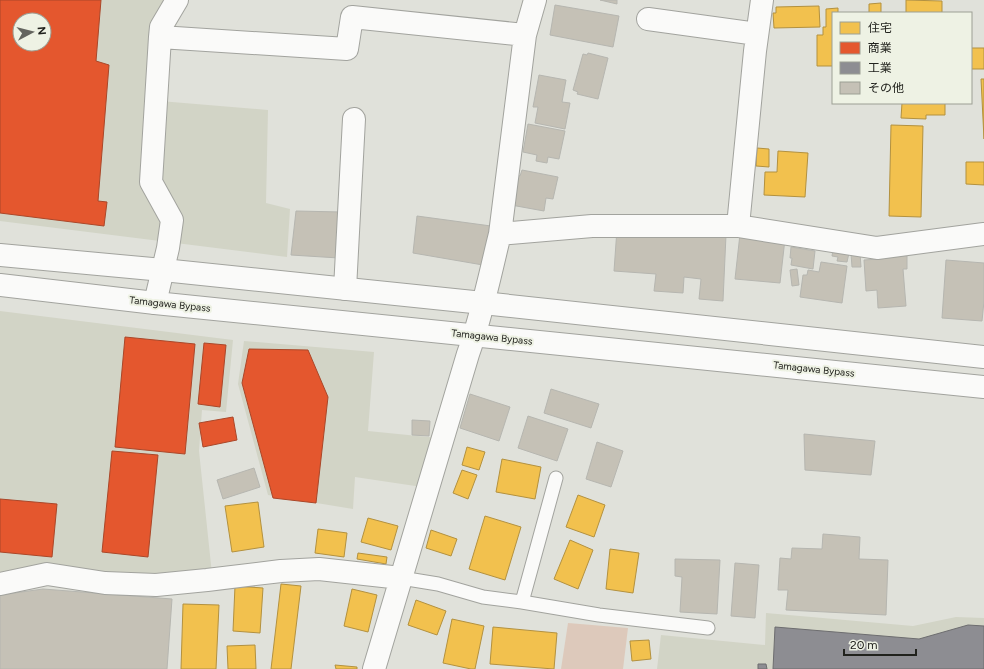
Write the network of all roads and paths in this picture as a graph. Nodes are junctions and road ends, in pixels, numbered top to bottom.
1 (177, 0) edge
2 (534, 0) edge
3 (762, 0) edge
4 (648, 19) dead end
5 (757, 34) junction
6 (525, 35) junction
7 (160, 37) junction
8 (354, 119) dead end
9 (738, 226) junction
10 (500, 234) junction
11 (984, 234) edge
12 (0, 255) edge
13 (163, 270) junction
14 (0, 285) edge
15 (345, 289) junction
16 (154, 303) junction
17 (483, 303) junction
18 (474, 336) junction
19 (889, 347) junction
20 (984, 357) edge
21 (887, 377) junction
22 (984, 387) edge
23 (556, 478) dead end
24 (401, 578) junction
25 (0, 584) edge
26 (522, 602) junction
27 (708, 628) dead end
28 (374, 669) edge

1 - 7 main road
2 - 6 main road
3 - 5 main road
4 - 5 main road
5 - 9 main road
6 - 7 main road
6 - 10 main road
7 - 13 main road
8 - 15 main road
9 - 10 main road
9 - 11 main road
10 - 17 main road
12 - 13 main road
13 - 15 main road
13 - 16 main road
14 - 16 main road, Tamagawa Bypass
15 - 17 main road
16 - 18 main road, Tamagawa Bypass
17 - 18 main road
17 - 19 main road
18 - 21 main road, Tamagawa Bypass
18 - 24 main road
19 - 20 main road
19 - 21 main road
21 - 22 main road, Tamagawa Bypass
23 - 26 lane
24 - 25 main road
24 - 26 lane
24 - 28 main road
26 - 27 lane

